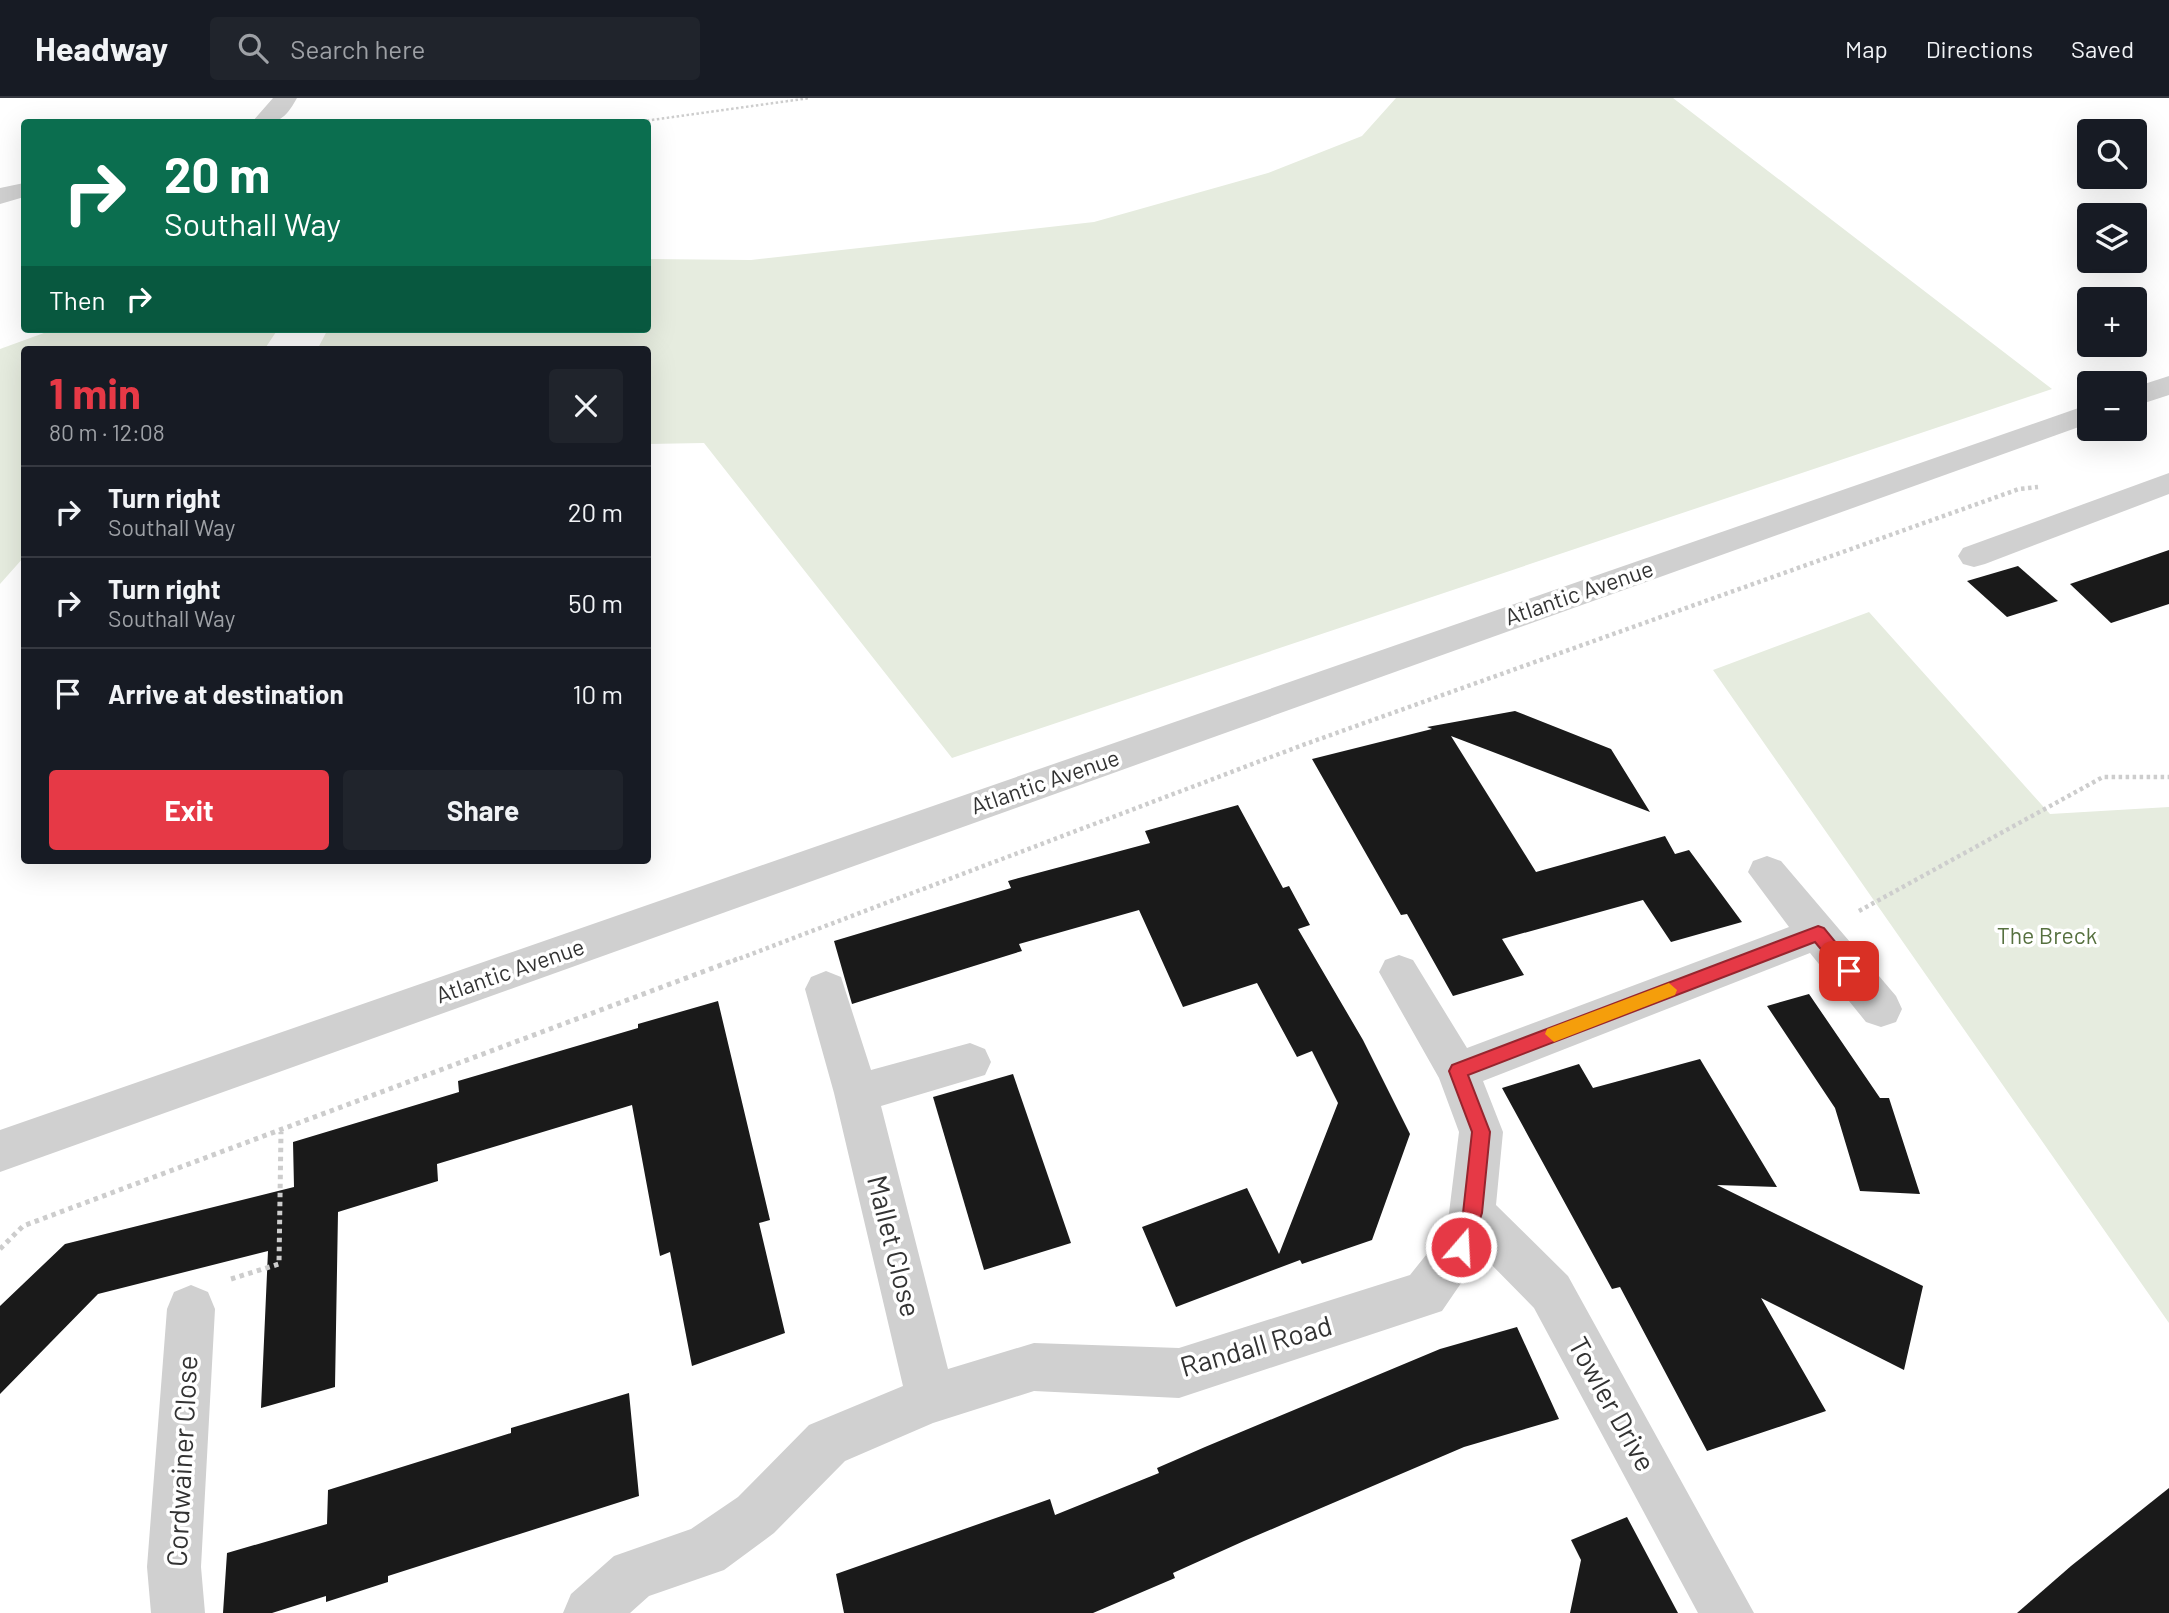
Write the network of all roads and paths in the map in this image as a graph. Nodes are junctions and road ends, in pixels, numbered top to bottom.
1 (285, 98) edge
2 (810, 98) edge
3 (267, 119) edge
4 (651, 120) edge
5 (21, 191) edge
6 (0, 196) edge
7 (2169, 385) edge
8 (2147, 393) edge
9 (2077, 418) edge
10 (2169, 483) edge
11 (2045, 486) dead end
12 (1974, 556) dead end
13 (2169, 777) edge
14 (1767, 872) dead end
15 (1818, 933) junction
16 (1399, 972) dead end
17 (826, 989) dead end
18 (1881, 1009) dead end
19 (971, 1062) dead end
20 (1458, 1071) junction
21 (856, 1093) junction
22 (281, 1132) junction
23 (0, 1151) edge
24 (1472, 1213) junction
25 (0, 1249) edge
26 (191, 1309) joint
27 (931, 1399) junction
28 (178, 1613) edge
29 (590, 1613) edge
30 (1727, 1613) edge

1 - 3 street
2 - 4 path
5 - 6 street
7 - 8 street
9 - 23 street, Atlantic Avenue
10 - 12 street
11 - 22 path
13 - 15 path
14 - 15 street
15 - 18 street
15 - 20 street
16 - 20 street, Randall Road
17 - 21 street, Mallet Close
19 - 21 street
20 - 24 street, Randall Road
21 - 27 street, Mallet Close
22 - 25 path
22 - 26 path
24 - 27 street, Randall Road
24 - 30 street, Towler Drive
26 - 28 street, Cordwainer Close
27 - 29 street, Randall Road

